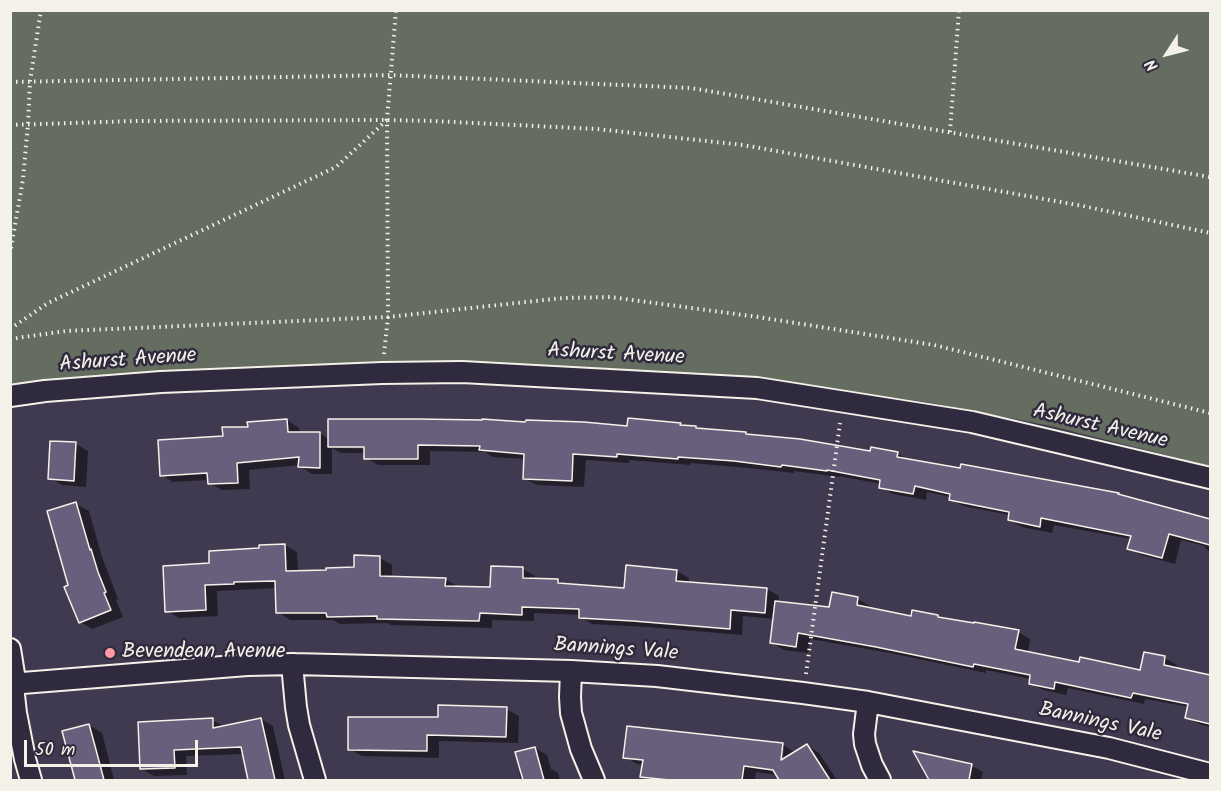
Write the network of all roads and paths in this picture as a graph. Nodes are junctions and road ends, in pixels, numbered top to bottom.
1 (41, 10) edge
2 (396, 10) edge
3 (959, 10) edge
4 (391, 75) junction
5 (30, 81) junction
6 (10, 82) edge
7 (387, 120) junction
8 (10, 124) edge
9 (28, 124) junction
10 (950, 132) junction
11 (1210, 177) edge
12 (1210, 233) edge
13 (10, 254) edge
14 (388, 317) junction
15 (10, 329) edge
16 (10, 339) edge
17 (382, 373) junction
18 (10, 396) edge
19 (842, 402) junction
20 (1210, 413) edge
21 (1210, 478) edge
22 (10, 649) edge
23 (294, 664) junction
24 (571, 671) junction
25 (12, 684) edge
26 (803, 693) junction
27 (868, 702) junction
28 (1210, 774) edge
29 (31, 780) edge
30 (315, 780) edge
31 (594, 780) edge
32 (880, 780) edge

1 - 5 path
2 - 4 path
3 - 10 path
4 - 5 path
4 - 7 path
4 - 10 path
5 - 6 path
5 - 9 path
7 - 9 path
7 - 12 path
7 - 14 path
7 - 15 path
8 - 9 path
9 - 13 path
10 - 11 path
14 - 16 path
14 - 17 path
14 - 20 path
17 - 18 street, Ashurst Avenue
17 - 19 street, Ashurst Avenue
19 - 21 street, Ashurst Avenue
19 - 26 path
22 - 25 street
23 - 24 street, Bannings Vale
23 - 25 street, Bannings Vale
23 - 30 street
24 - 26 street, Bannings Vale
24 - 31 street
25 - 29 street
26 - 27 street, Bannings Vale
27 - 28 street, Bannings Vale
27 - 32 street

